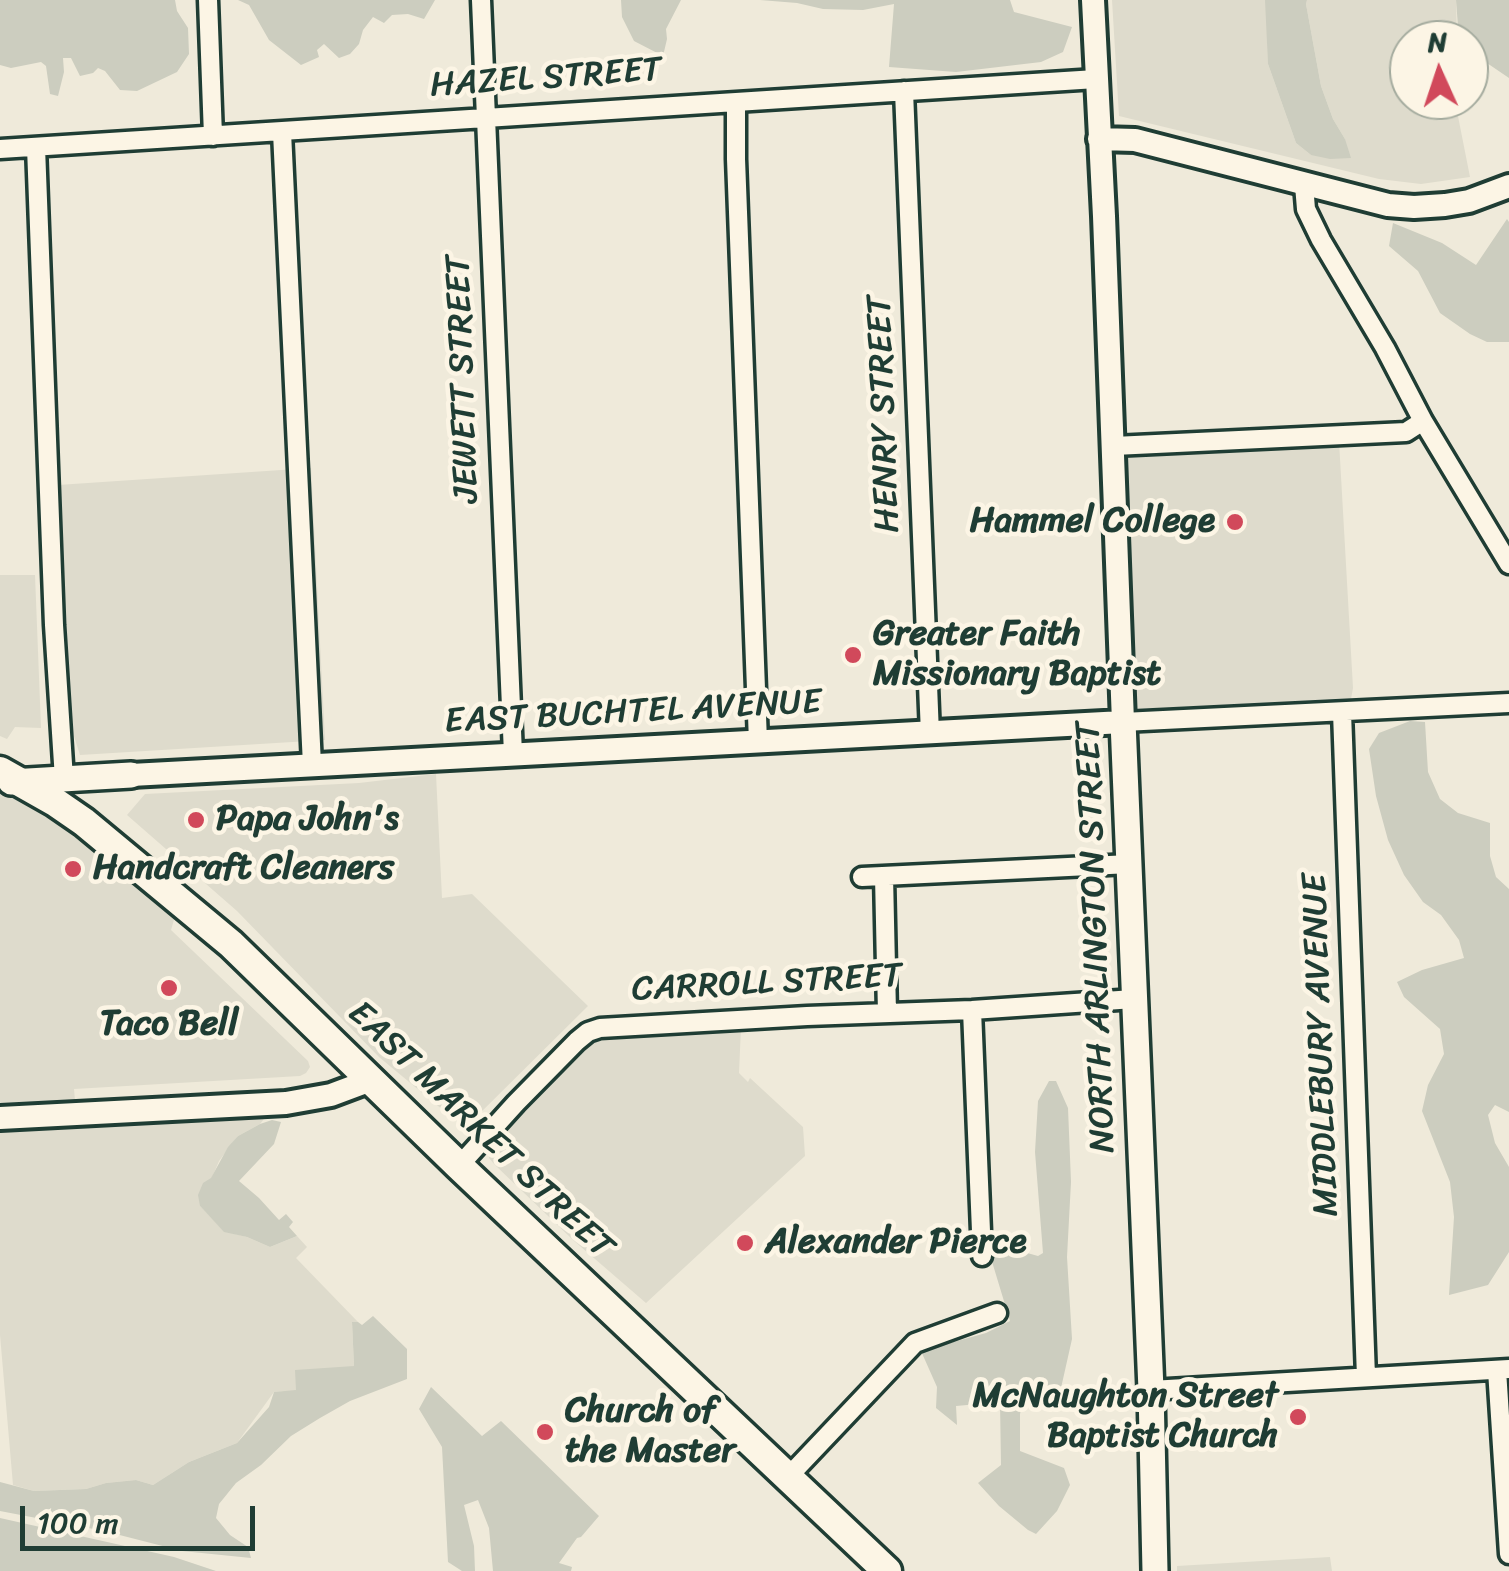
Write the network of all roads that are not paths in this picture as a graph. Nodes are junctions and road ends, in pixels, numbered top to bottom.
1 (208, 0) edge
2 (481, 0) edge
3 (1094, 0) edge
4 (1096, 79) junction
5 (904, 91) junction
6 (736, 103) junction
7 (486, 118) junction
8 (282, 132) junction
9 (213, 136) junction
10 (1099, 139) junction
11 (36, 147) junction
12 (0, 149) edge
13 (1304, 185) junction
14 (1509, 186) edge
15 (1423, 421) junction
16 (1114, 446) junction
17 (1509, 564) edge
18 (1509, 703) edge
19 (1342, 712) junction
20 (1123, 722) junction
21 (930, 734) junction
22 (758, 742) junction
23 (513, 754) junction
24 (312, 765) junction
25 (131, 775) joint
26 (7, 778) edge
27 (64, 779) junction
28 (1130, 864) junction
29 (884, 876) junction
30 (862, 877) dead end
31 (1134, 998) junction
32 (972, 1010) junction
33 (887, 1013) junction
34 (371, 1080) junction
35 (0, 1118) edge
36 (459, 1166) junction
37 (982, 1256) dead end
38 (997, 1313) dead end
39 (1503, 1370) edge
40 (1366, 1376) junction
41 (1150, 1390) junction
42 (788, 1477) junction
43 (1509, 1550) edge
44 (887, 1571) edge
45 (1155, 1571) edge

1 - 9 street
2 - 7 street, JEWETT STREET
3 - 4 street, NORTH ARLINGTON STREET
4 - 5 street, HAZEL STREET
4 - 10 street, NORTH ARLINGTON STREET
5 - 6 street, HAZEL STREET
5 - 21 street, HENRY STREET
6 - 7 street, HAZEL STREET
6 - 22 street
7 - 8 street, HAZEL STREET
7 - 23 street, JEWETT STREET
8 - 9 street, HAZEL STREET
8 - 24 street
9 - 11 street, HAZEL STREET
10 - 13 street
10 - 16 street, NORTH ARLINGTON STREET
11 - 12 street, HAZEL STREET
11 - 27 street
13 - 14 street
13 - 15 street
15 - 16 street
15 - 17 street
16 - 20 street, NORTH ARLINGTON STREET
18 - 19 street, EAST BUCHTEL AVENUE
19 - 20 street, EAST BUCHTEL AVENUE
19 - 40 street, MIDDLEBURY AVENUE
20 - 21 street, EAST BUCHTEL AVENUE
20 - 28 main road, NORTH ARLINGTON STREET
21 - 22 street, EAST BUCHTEL AVENUE
22 - 23 street, EAST BUCHTEL AVENUE
23 - 24 street, EAST BUCHTEL AVENUE
24 - 25 street, EAST BUCHTEL AVENUE
25 - 27 main road, EAST BUCHTEL AVENUE
26 - 27 main road, EAST BUCHTEL AVENUE
26 - 34 main road, EAST MARKET STREET
28 - 29 street
28 - 31 main road, NORTH ARLINGTON STREET
29 - 30 street
29 - 33 street
31 - 32 street, CARROLL STREET
31 - 41 main road, NORTH ARLINGTON STREET
32 - 33 street, CARROLL STREET
32 - 37 street
33 - 36 street, CARROLL STREET
34 - 35 street
34 - 36 main road, EAST MARKET STREET
36 - 42 main road, EAST MARKET STREET
38 - 42 street
39 - 40 street
39 - 43 street
40 - 41 street
41 - 45 main road, NORTH ARLINGTON STREET
42 - 44 main road, EAST MARKET STREET

